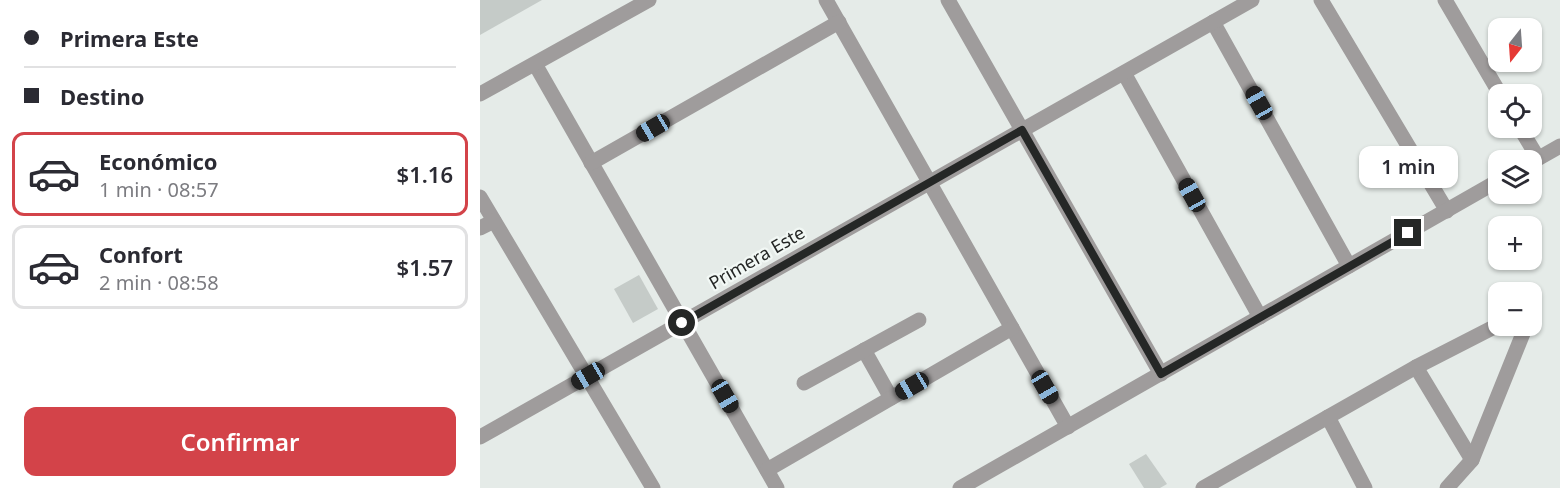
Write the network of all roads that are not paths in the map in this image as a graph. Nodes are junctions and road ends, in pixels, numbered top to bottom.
1 (649, 0) edge
2 (826, 0) edge
3 (948, 0) edge
4 (1252, 0) edge
5 (1321, 0) edge
6 (1445, 0) edge
7 (838, 22) junction
8 (1214, 22) junction
9 (535, 64) junction
10 (1124, 73) junction
11 (1494, 84) edge
12 (480, 94) edge
13 (1022, 130) junction
14 (1560, 146) edge
15 (1542, 156) edge
16 (591, 163) junction
17 (929, 183) junction
18 (1488, 187) edge
19 (480, 197) edge
20 (1447, 211) junction
21 (494, 220) junction
22 (480, 228) edge
23 (1349, 266) junction
24 (1260, 317) junction
25 (919, 320) dead end
26 (682, 323) junction
27 (1012, 328) junction
28 (1488, 330) edge
29 (1522, 336) edge
30 (864, 350) junction
31 (1416, 367) junction
32 (1161, 374) junction
33 (588, 376) junction
34 (804, 383) dead end
35 (891, 398) junction
36 (1328, 417) junction
37 (1068, 427) junction
38 (480, 437) edge
39 (1472, 460) junction
40 (767, 470) junction
41 (1222, 483) edge
42 (653, 488) edge
43 (777, 488) edge
44 (960, 488) edge
45 (1203, 488) edge
46 (1365, 488) edge
47 (1447, 488) edge

1 - 9 street
2 - 7 street
3 - 13 street
4 - 8 street, Primera Este
5 - 20 street
6 - 11 street
7 - 16 street
7 - 17 street
8 - 10 street, Primera Este
8 - 23 street
9 - 12 street
9 - 16 street
10 - 13 street, Primera Este
10 - 24 street
13 - 17 street, Primera Este
13 - 32 street
14 - 15 street
16 - 26 street
17 - 26 street, Primera Este
17 - 27 street
18 - 20 street
19 - 21 street
20 - 23 street
21 - 22 street
21 - 33 street
23 - 24 street
24 - 32 street
25 - 30 street
26 - 33 street, Primera Este
26 - 40 street
27 - 35 street
27 - 37 street
28 - 31 street
29 - 39 street
30 - 34 street
30 - 35 street
31 - 36 street
31 - 39 street
32 - 37 street
33 - 38 street, Primera Este
33 - 42 street
35 - 40 street
36 - 41 street
36 - 46 street
37 - 44 street
39 - 47 street
40 - 43 street
41 - 45 street

